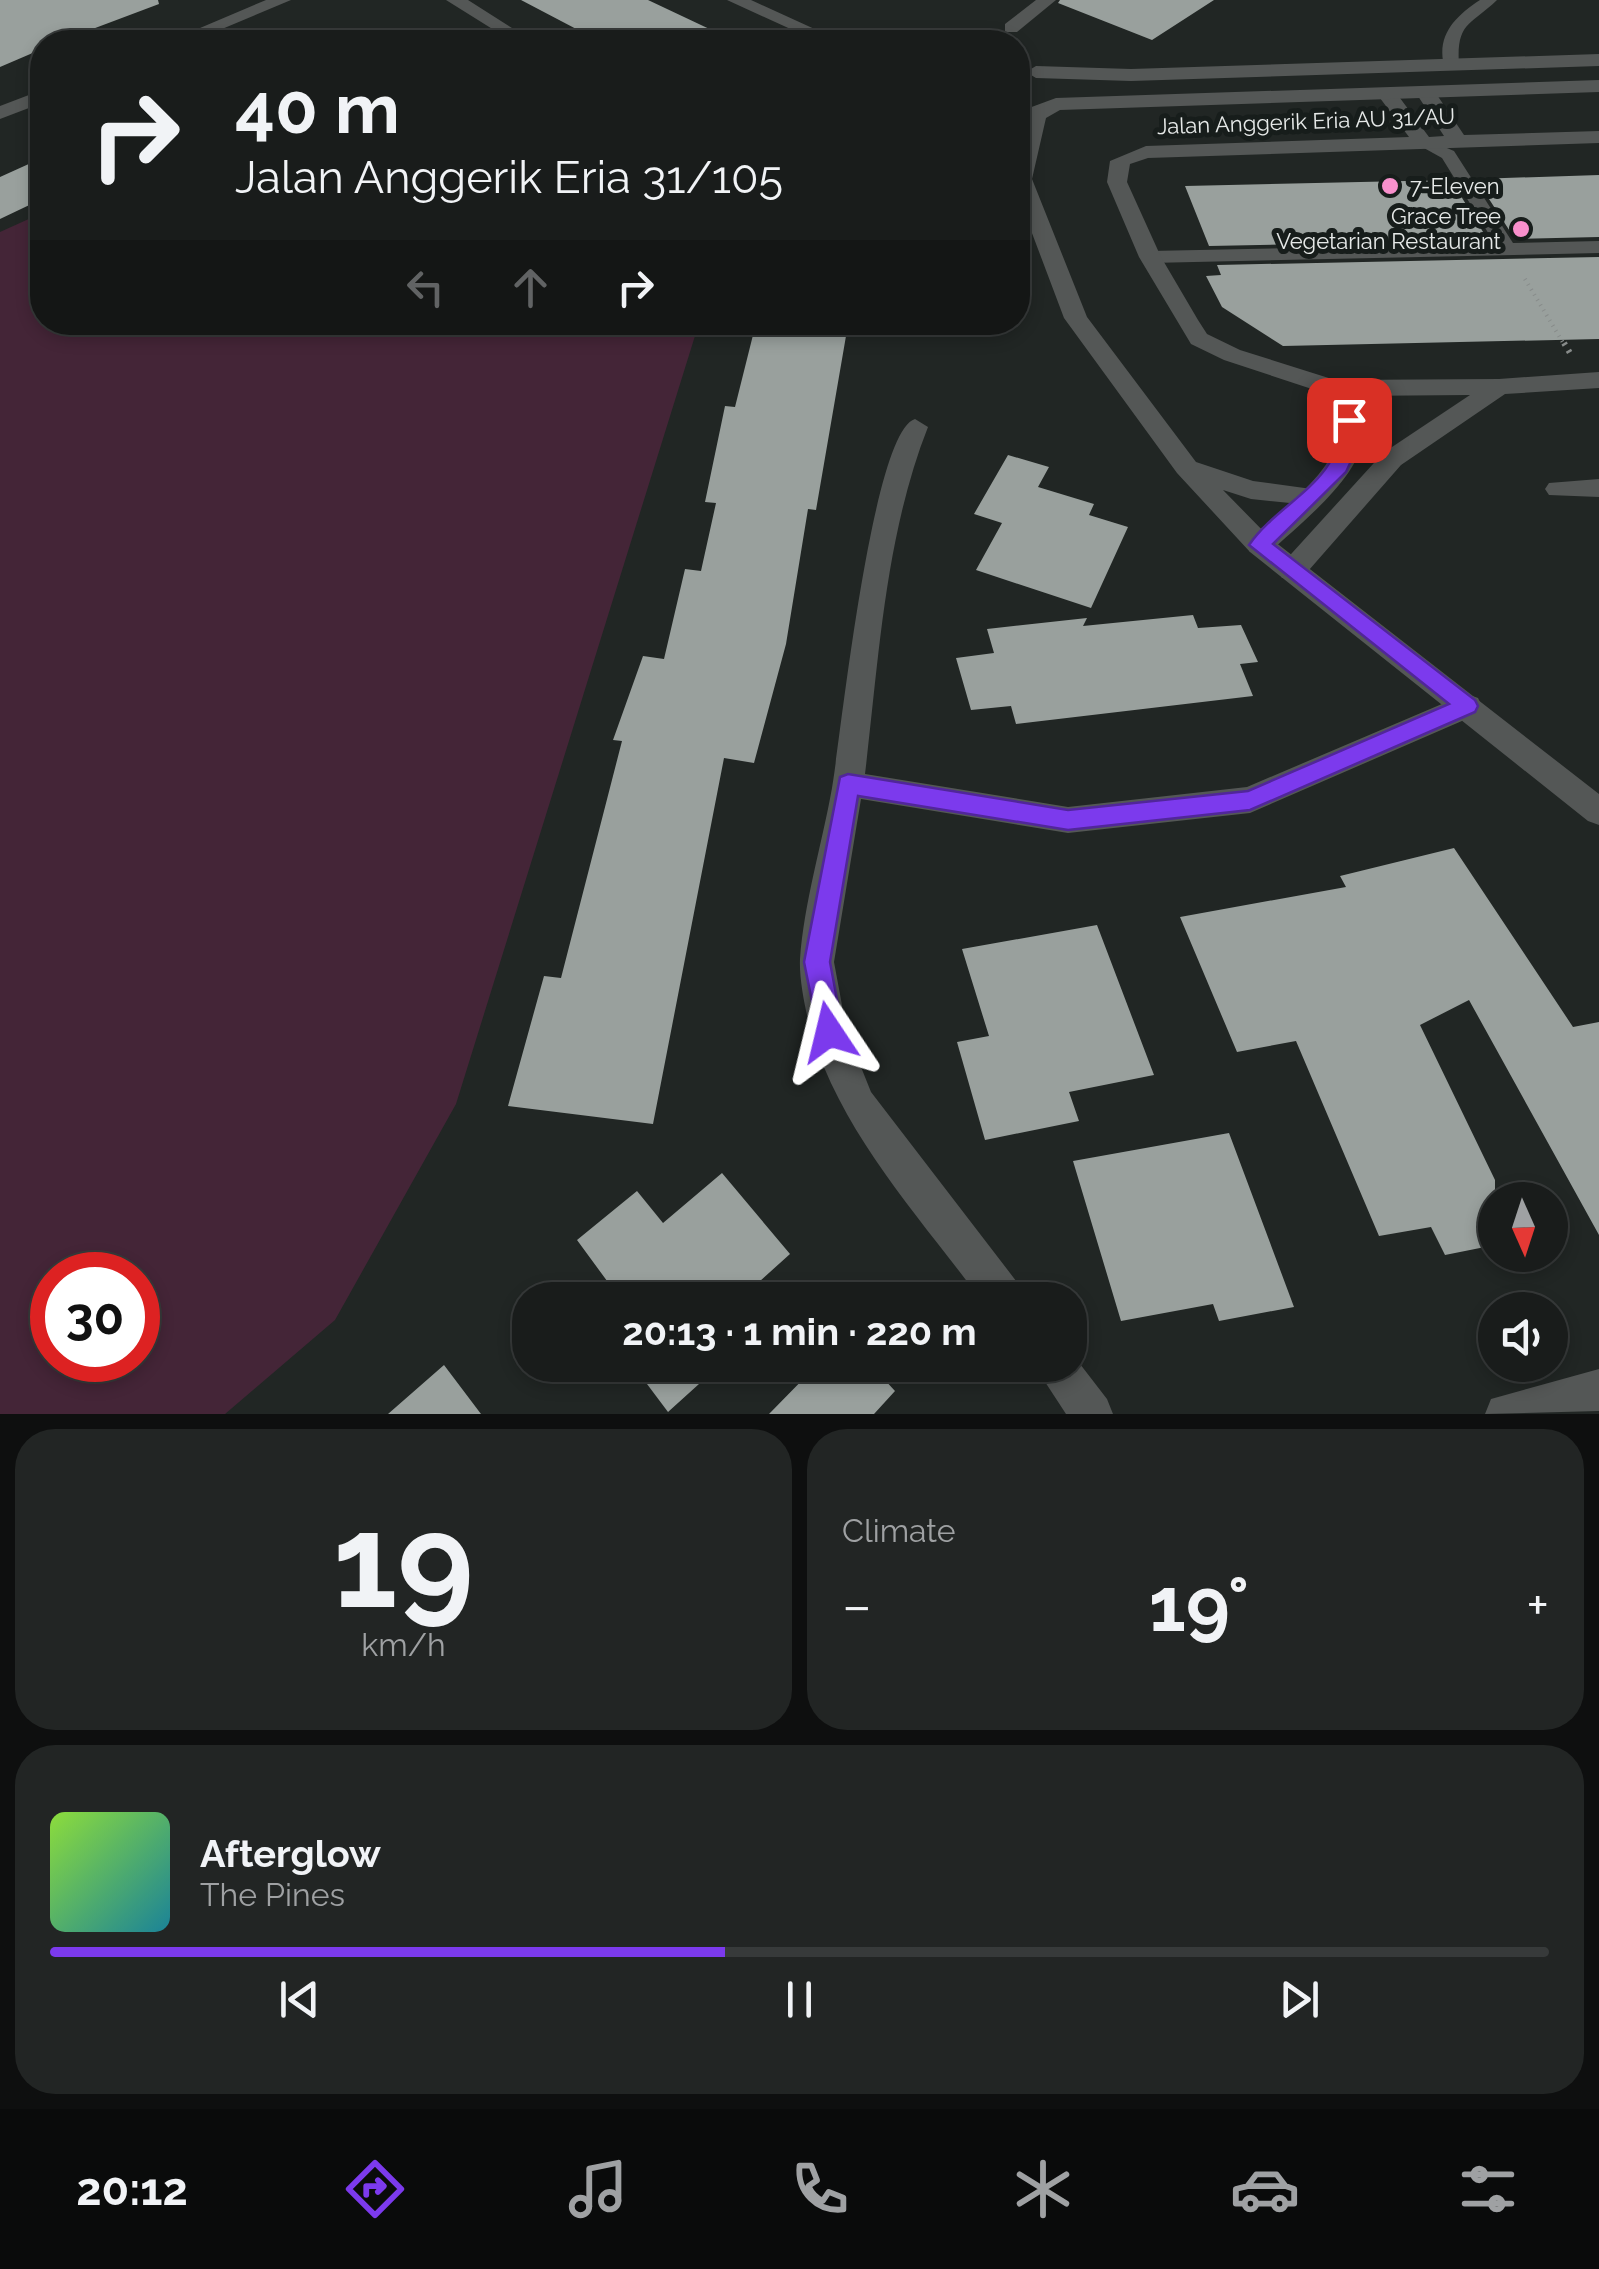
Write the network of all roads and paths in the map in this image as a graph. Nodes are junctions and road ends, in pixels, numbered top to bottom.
1 (282, 0) edge
2 (455, 0) edge
3 (736, 0) edge
4 (1047, 0) edge
5 (1490, 0) edge
6 (1011, 28) dead end
7 (206, 30) edge
8 (505, 30) edge
9 (803, 30) edge
10 (1599, 60) edge
11 (1451, 66) junction
12 (1030, 70) edge
13 (1030, 72) edge
14 (1599, 86) edge
15 (1426, 93) junction
16 (1387, 94) junction
17 (30, 101) edge
18 (1037, 112) edge
19 (0, 113) edge
20 (1030, 138) edge
21 (1599, 138) edge
22 (1423, 143) junction
23 (1453, 148) junction
24 (1030, 201) edge
25 (1599, 247) edge
26 (1508, 250) junction
27 (1150, 257) junction
28 (1593, 380) edge
29 (1498, 387) junction
30 (1334, 388) junction
31 (914, 427) dead end
32 (1186, 468) junction
33 (1599, 488) edge
34 (1558, 489) dead end
35 (1310, 496) junction
36 (1260, 545) junction
37 (1292, 572) junction
38 (1467, 706) junction
39 (848, 784) junction
40 (1599, 812) edge
41 (992, 1282) edge
42 (1068, 1382) edge
43 (1599, 1390) edge
44 (1092, 1414) edge
45 (1506, 1414) edge

1 - 7 street
2 - 8 street
3 - 9 street
4 - 6 street
5 - 11 lane
10 - 11 street
11 - 12 street
13 - 18 street
14 - 15 street
15 - 16 street
15 - 23 street
16 - 18 street
16 - 22 street
17 - 19 street
18 - 20 street
21 - 23 street, Jalan Anggerik Eria AU 31/AU
22 - 23 street, Jalan Anggerik Eria AU 31/AU
22 - 27 street, Jalan Anggerik Eria AU 31/AU
23 - 26 lane
24 - 32 street
25 - 26 lane
26 - 27 lane
26 - 28 path
27 - 30 street
28 - 29 street
29 - 30 street
29 - 37 street
30 - 35 street
31 - 39 street
32 - 35 street
32 - 36 street
33 - 34 street
35 - 36 street
36 - 37 street
37 - 38 street
38 - 39 street
38 - 40 street
39 - 41 street
42 - 44 street
43 - 45 street

